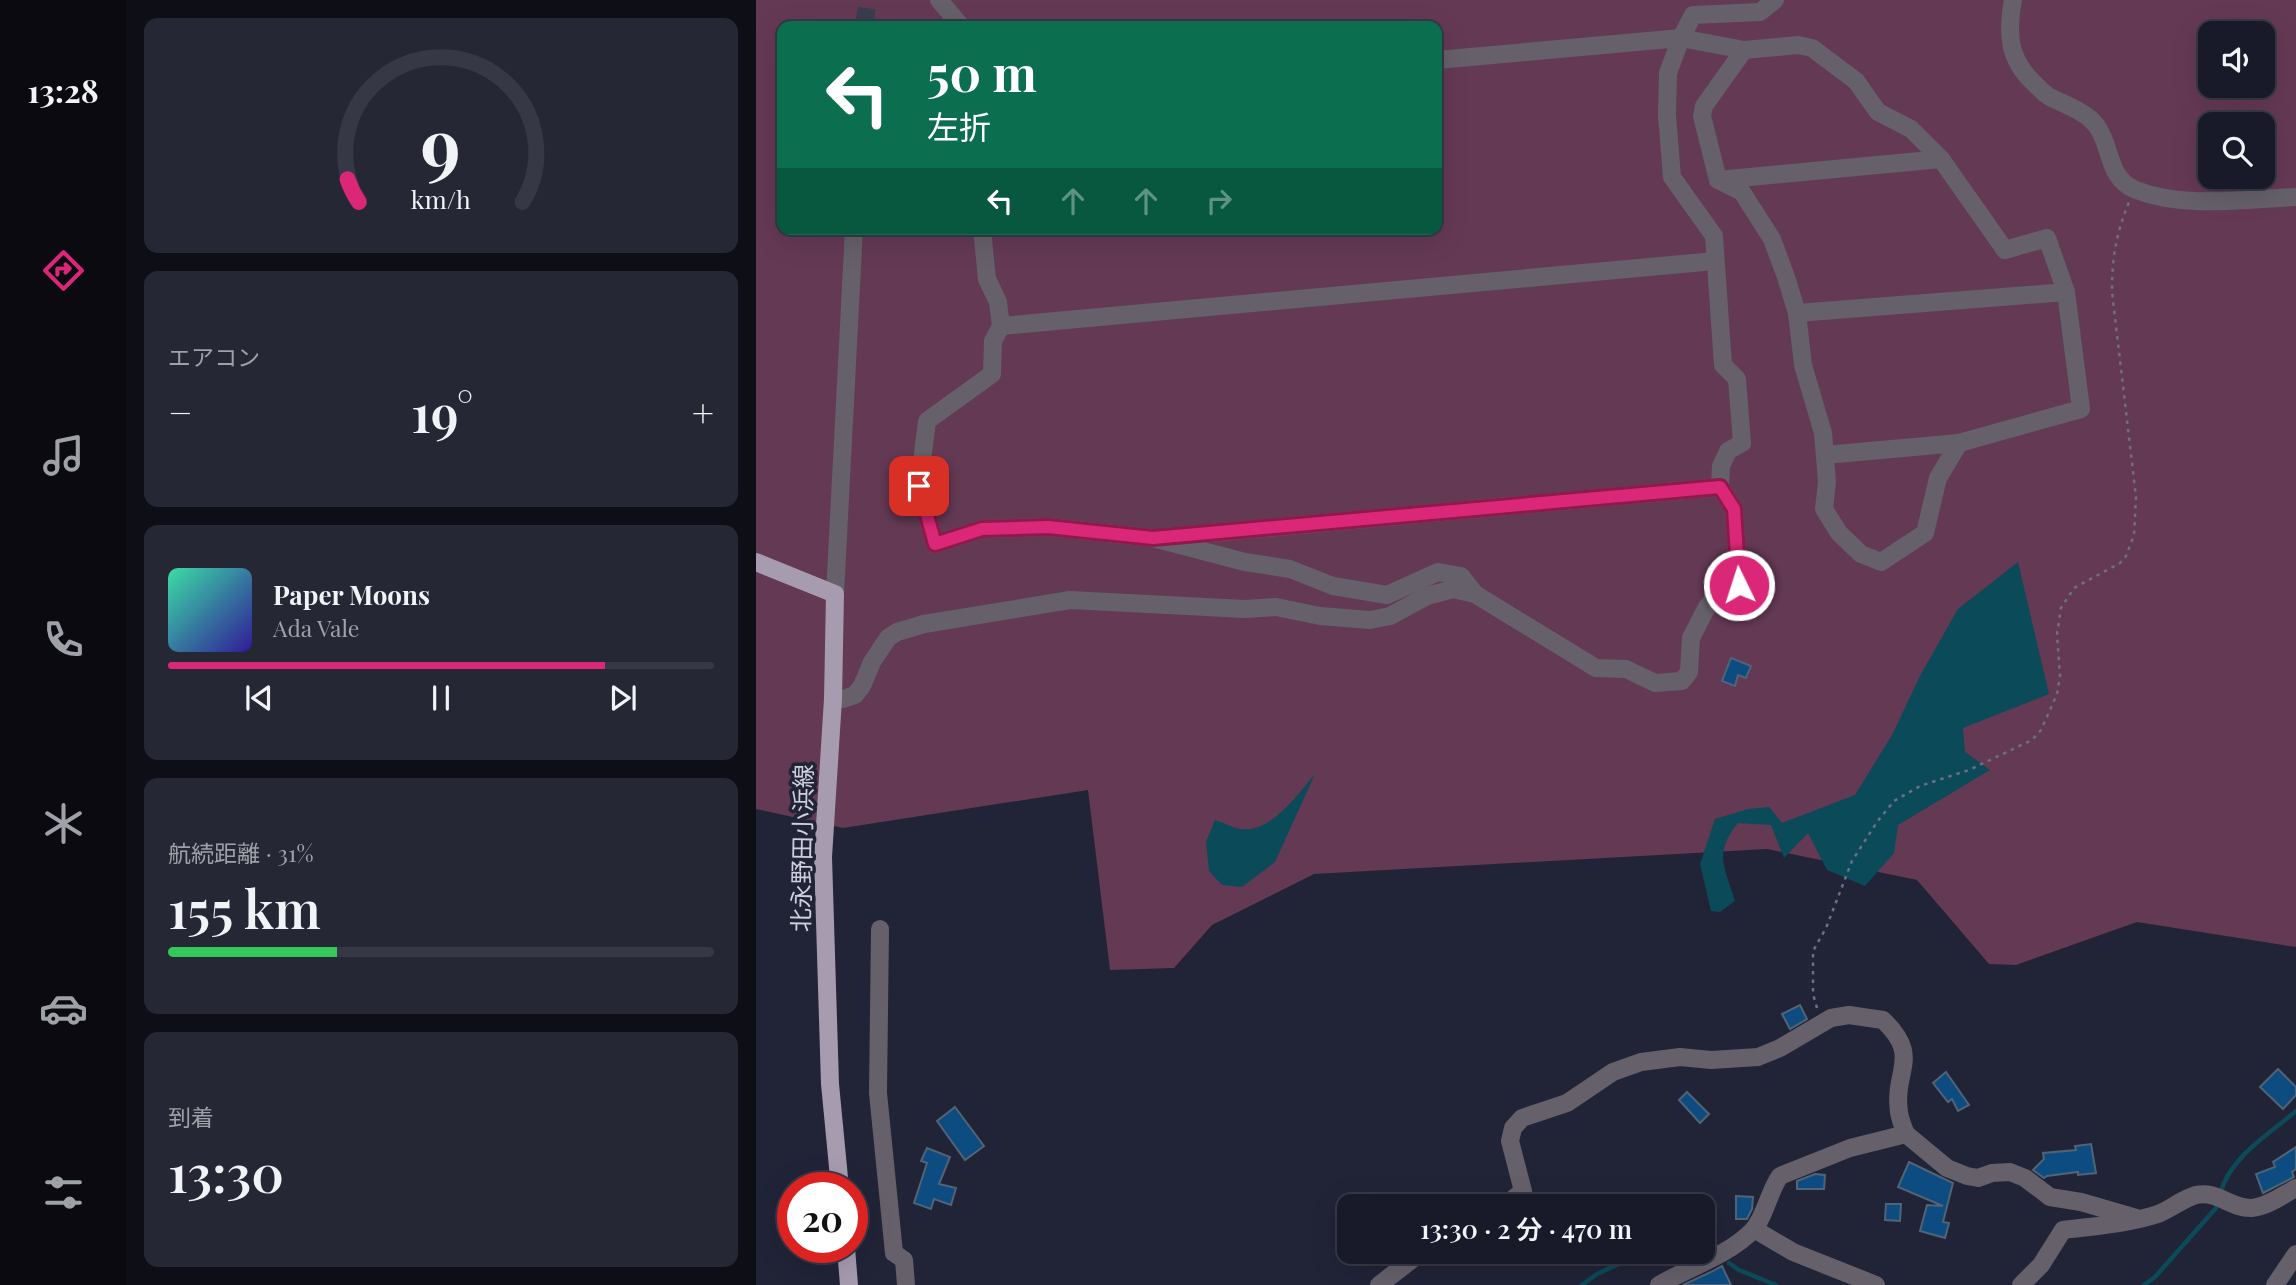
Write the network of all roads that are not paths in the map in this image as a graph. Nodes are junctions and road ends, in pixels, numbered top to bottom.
1 (939, 0) edge
2 (1775, 0) edge
3 (2013, 0) edge
4 (957, 21) edge
5 (1681, 38) junction
6 (1745, 50) junction
7 (1442, 60) edge
8 (1941, 159) junction
9 (1718, 180) junction
10 (2296, 197) edge
11 (855, 235) edge
12 (983, 235) edge
13 (1715, 261) junction
14 (2066, 292) junction
15 (1797, 313) junction
16 (1001, 326) junction
17 (1959, 443) junction
18 (1825, 455) junction
19 (1720, 487) junction
20 (1153, 538) junction
21 (756, 562) edge
22 (835, 594) junction
23 (1475, 594) junction
24 (833, 699) junction
25 (880, 929) dead end
26 (1906, 1134) junction
27 (838, 1172) edge
28 (2296, 1188) edge
29 (1519, 1194) edge
30 (2138, 1218) junction
31 (1754, 1229) junction
32 (2296, 1254) edge
33 (847, 1263) edge
34 (1406, 1264) edge
35 (849, 1285) edge
36 (906, 1285) edge
37 (1379, 1285) edge
38 (1659, 1285) edge
39 (1876, 1285) edge
40 (2021, 1285) edge
41 (2275, 1285) edge

1 - 4 street
2 - 5 street
3 - 10 street
5 - 6 street
5 - 7 street
5 - 13 street
6 - 8 street
6 - 9 street
8 - 9 street
8 - 14 street
9 - 15 street
11 - 22 street
12 - 16 street
13 - 16 street
13 - 19 street
14 - 15 street
14 - 17 street
15 - 18 street
16 - 20 street
17 - 18 street
17 - 18 street
19 - 20 street
19 - 23 street
20 - 23 street
21 - 22 main road
22 - 24 main road, 北永野田小浜線
23 - 24 street
24 - 27 main road, 北永野田小浜線
25 - 36 street
26 - 29 street
26 - 30 street
26 - 31 street
28 - 30 street
30 - 40 street
31 - 38 street
31 - 39 street
32 - 41 street
33 - 35 main road
34 - 37 street

